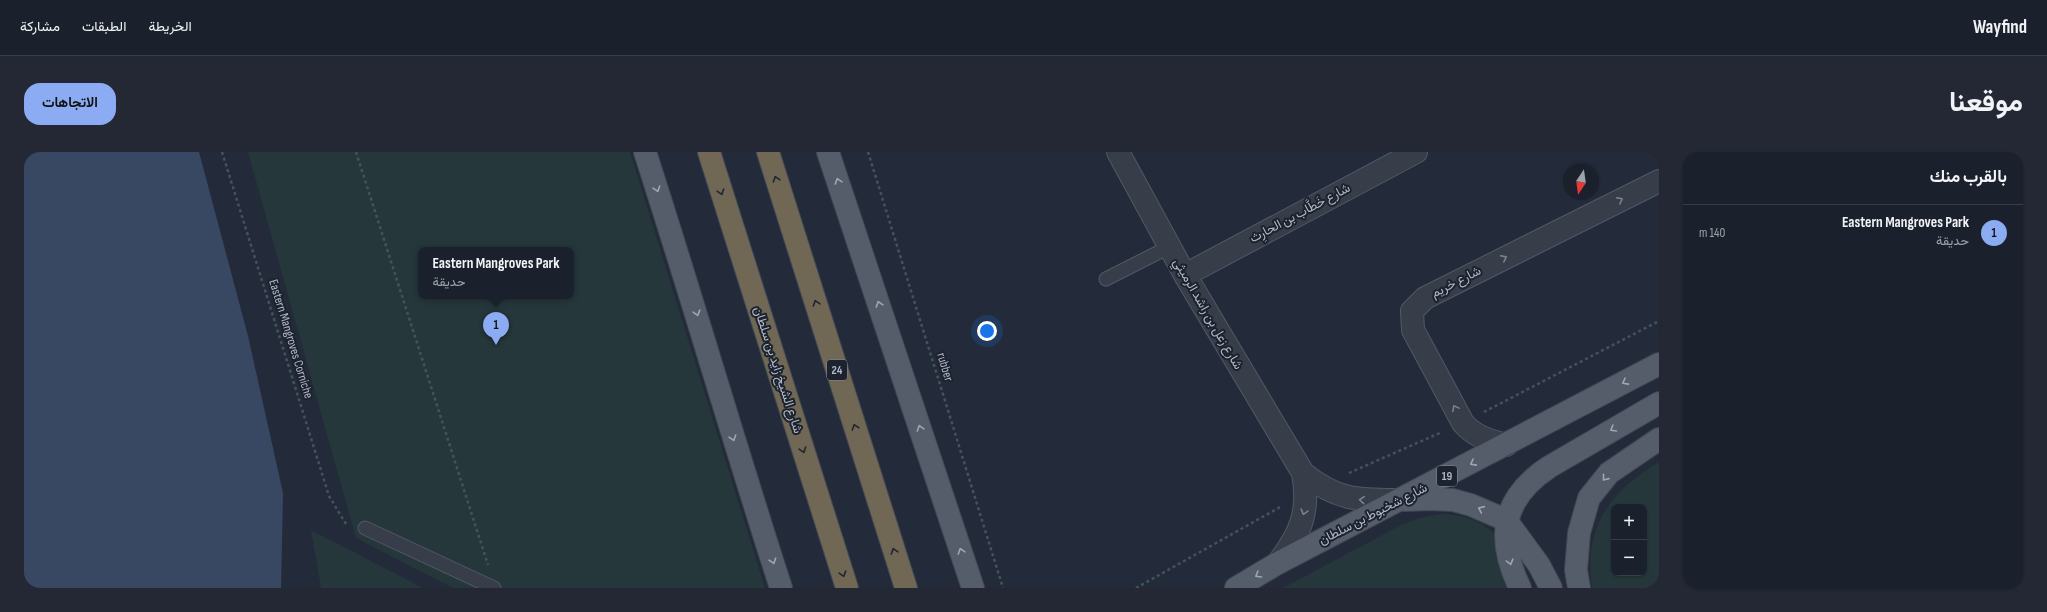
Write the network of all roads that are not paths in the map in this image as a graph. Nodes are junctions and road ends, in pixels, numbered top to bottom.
1 (645, 152) edge
2 (768, 152) edge
3 (828, 152) edge
4 (1118, 152) edge
5 (1416, 152) edge
6 (709, 154) edge
7 (1659, 181) edge
8 (1169, 247) junction
9 (1185, 275) junction
10 (1106, 279) dead end
11 (1659, 364) edge
12 (1659, 403) edge
13 (1659, 439) edge
14 (1506, 445) junction
15 (1309, 484) junction
16 (1400, 500) junction
17 (1506, 520) junction
18 (365, 528) dead end
19 (1278, 563) junction
20 (494, 588) edge
21 (781, 588) edge
22 (847, 588) edge
23 (906, 588) edge
24 (973, 588) edge
25 (1236, 588) edge
26 (1520, 588) edge
27 (1552, 588) edge
28 (1579, 588) edge

1 -> 21 main road
23 -> 2 highway, 24
24 -> 3 main road
4 - 8 street, شارع زعل بن راشد الرميثي
5 - 9 street, شارع خَطَّاب بن الحارِث
6 -> 22 highway, شارع الشيخ زايد بن سلطان
14 -> 7 street, شارع خريم
8 - 9 street, شارع زعل بن راشد الرميثي
8 - 10 lane
9 - 15 street, شارع زعل بن راشد الرميثي
11 -> 14 main road, شارع شخبوط بن سلطان / 19
12 -> 17 main road
13 -> 28 main road
14 -> 16 main road, شارع شخبوط بن سلطان / 19
16 -> 15 street
15 -> 19 street
17 -> 16 main road
16 - 19 main road, شارع شخبوط بن سلطان / 19
17 -> 26 main road
17 - 27 main road
18 - 20 lane
19 -> 25 main road, شارع شخبوط بن سلطان / 19

